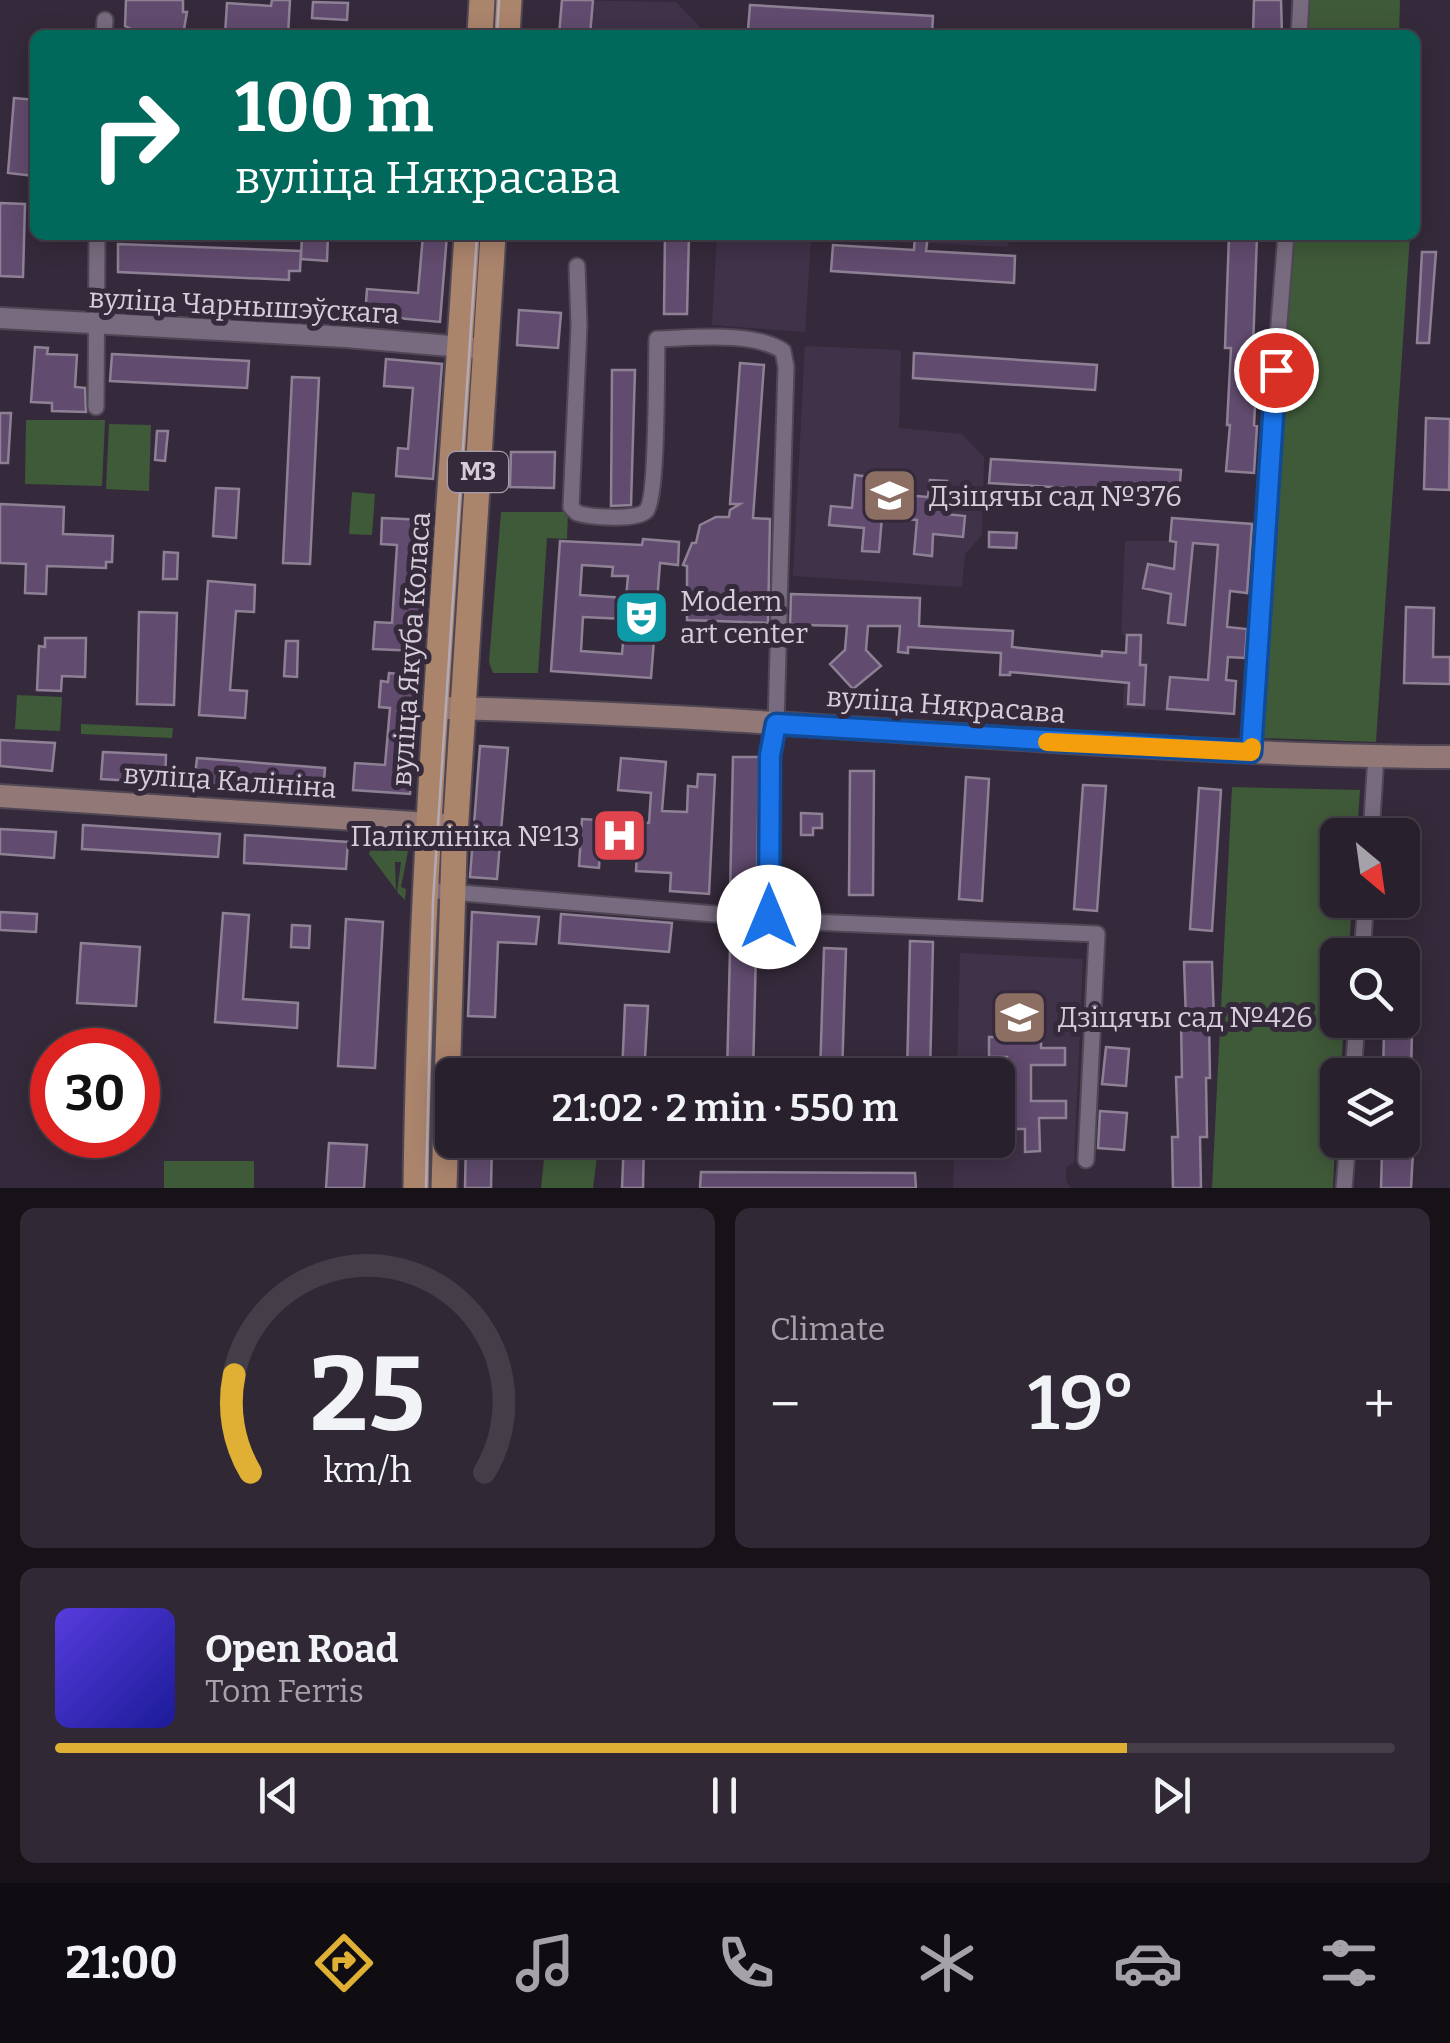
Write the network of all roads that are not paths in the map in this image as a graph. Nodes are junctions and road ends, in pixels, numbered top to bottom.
1 (482, 0) edge
2 (509, 0) edge
3 (1301, 0) edge
4 (480, 30) edge
5 (506, 30) edge
6 (1299, 30) edge
7 (98, 240) edge
8 (467, 240) edge
9 (492, 240) edge
10 (1286, 240) edge
11 (577, 266) dead end
12 (0, 318) edge
13 (94, 324) junction
14 (472, 348) junction
15 (96, 407) dead end
16 (438, 708) junction
17 (464, 708) junction
18 (776, 724) junction
19 (1251, 752) junction
20 (1376, 756) junction
21 (1450, 757) edge
22 (0, 796) edge
23 (1372, 818) edge
24 (428, 824) junction
25 (455, 826) junction
26 (425, 890) junction
27 (452, 892) junction
28 (769, 917) junction
29 (1346, 1158) edge
30 (1086, 1160) dead end
31 (416, 1188) edge
32 (444, 1188) edge
33 (1344, 1188) edge

1 - 4 main road
2 - 5 main road
3 - 6 street
7 - 13 street
8 - 14 main road, вуліца Якуба Коласа / М3
9 - 14 main road, вуліца Якуба Коласа / М3
10 - 19 street
11 - 18 street
12 - 13 street, вуліца Чарнышэўскага
13 - 14 street, вуліца Чарнышэўскага
13 - 15 street
14 - 16 main road, вуліца Якуба Коласа / М3
14 - 17 main road, вуліца Якуба Коласа / М3
16 - 17 main road, вуліца Някрасава
16 - 24 main road, вуліца Якуба Коласа / М3
17 - 18 main road, вуліца Някрасава
17 - 25 main road, вуліца Якуба Коласа / М3
18 - 19 main road, вуліца Някрасава
18 - 28 street
19 - 20 main road, вуліца Някрасава
20 - 21 main road, вуліца Някрасава
20 - 23 street
22 - 24 main road, вуліца Калініна
24 - 25 main road, вуліца Калініна
24 - 26 main road, вуліца Якуба Коласа / М3
25 - 27 main road, вуліца Якуба Коласа / М3
26 - 27 street
26 - 31 main road, вуліца Якуба Коласа / М3
27 - 28 street
27 - 32 main road, вуліца Якуба Коласа / М3
28 - 30 street
29 - 33 street

